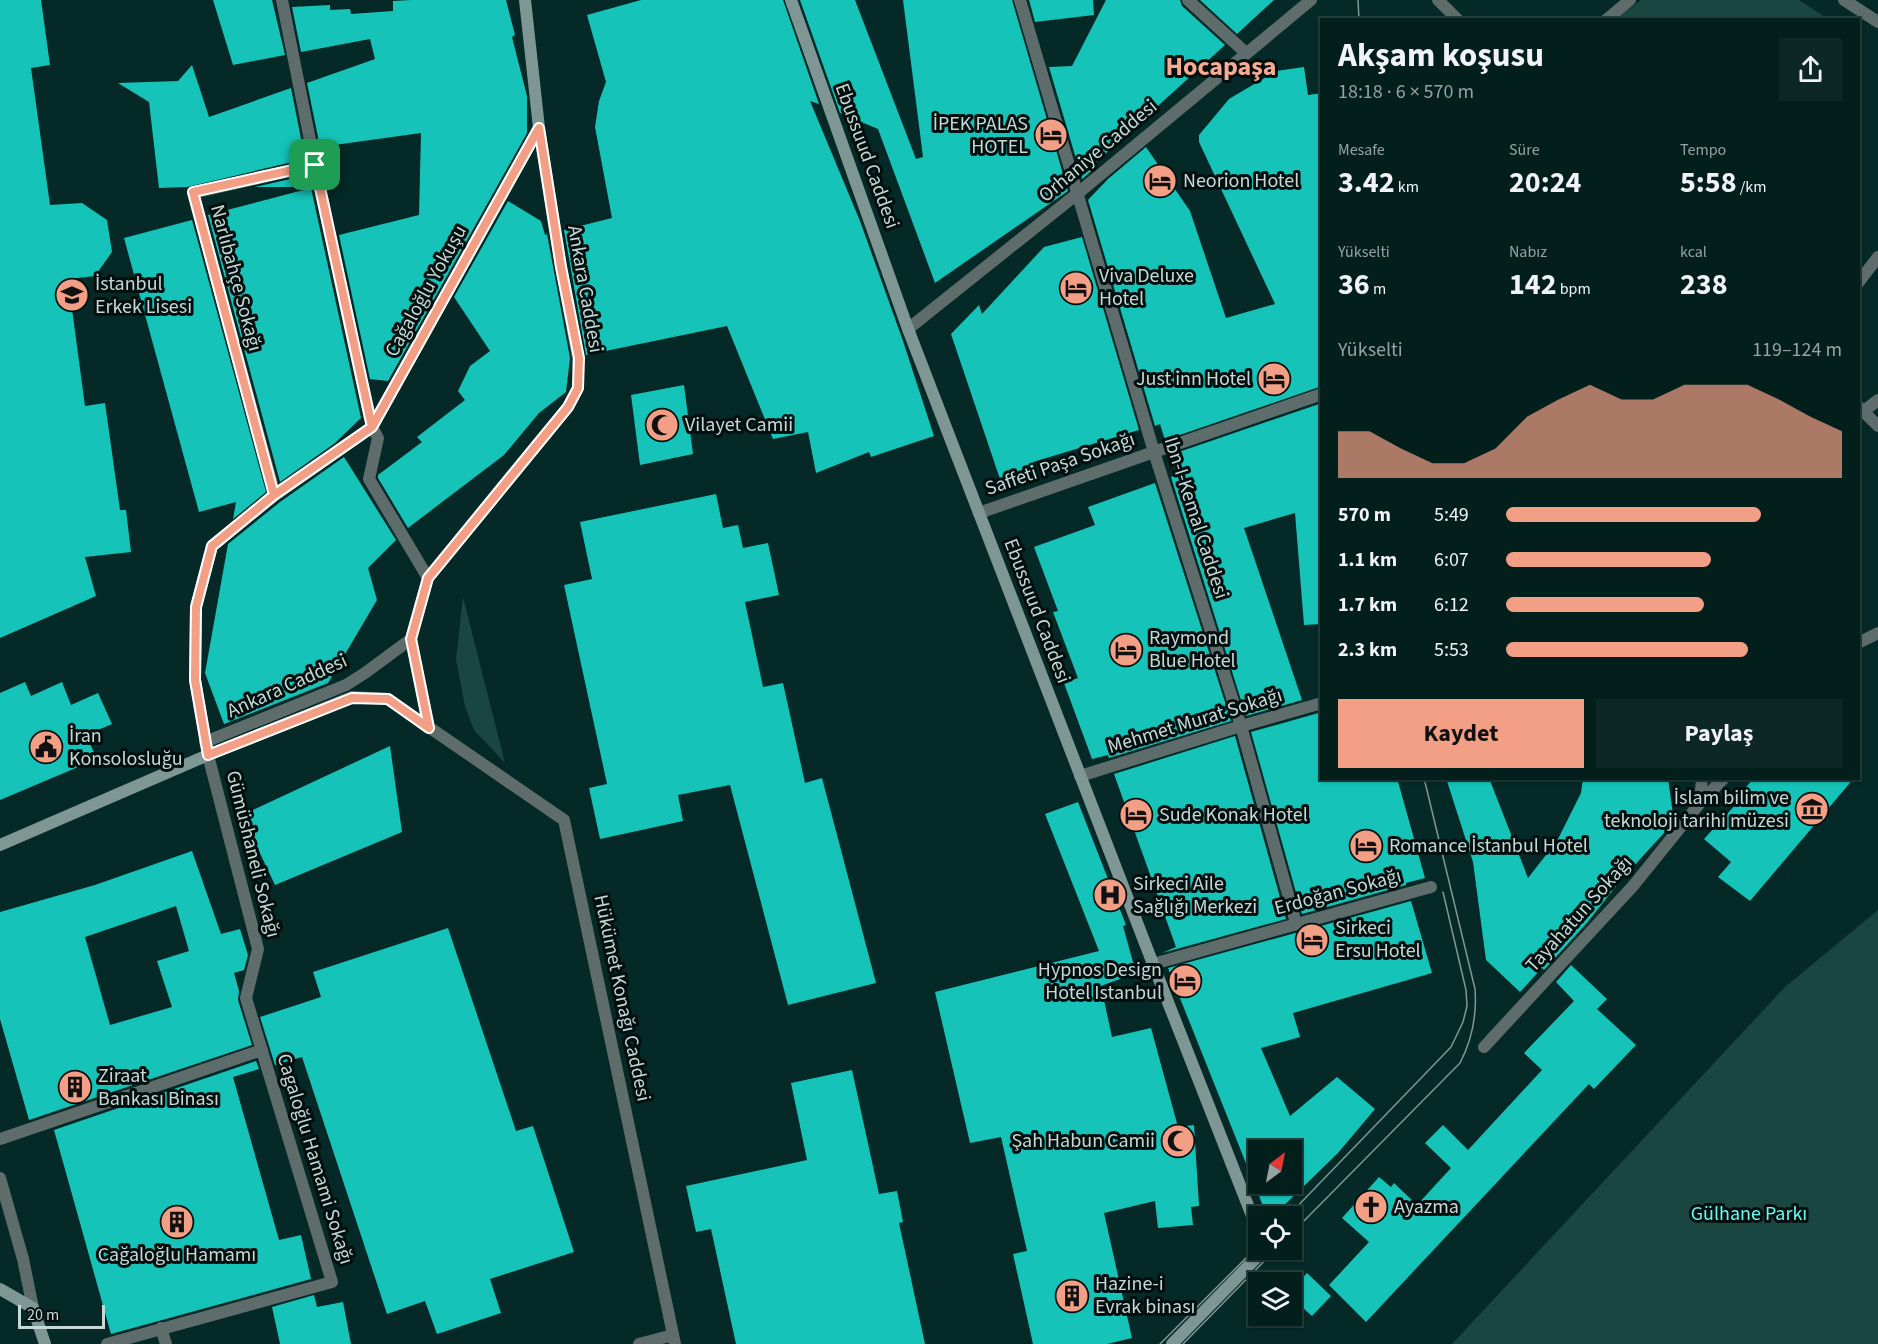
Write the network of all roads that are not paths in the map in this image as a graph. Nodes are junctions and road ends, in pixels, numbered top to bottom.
1 (282, 0) edge
2 (525, 0) edge
3 (791, 0) edge
4 (1020, 0) edge
5 (1188, 0) edge
6 (1311, 0) edge
7 (1438, 0) edge
8 (1630, 0) edge
9 (1844, 0) edge
10 (1456, 18) edge
11 (1608, 18) edge
12 (1878, 22) edge
13 (1246, 53) junction
14 (539, 128) junction
15 (315, 165) junction
16 (1077, 194) junction
17 (1878, 257) edge
18 (1860, 280) edge
19 (908, 329) junction
20 (1320, 395) edge
21 (1878, 400) edge
22 (1861, 409) edge
23 (1878, 426) edge
24 (372, 427) junction
25 (1154, 452) junction
26 (274, 495) junction
27 (979, 513) junction
28 (428, 578) junction
29 (1878, 633) edge
30 (411, 639) junction
31 (1860, 642) edge
32 (1320, 705) edge
33 (1241, 726) junction
34 (429, 728) junction
35 (206, 749) junction
36 (1080, 776) junction
37 (1702, 780) edge
38 (1722, 780) edge
39 (1700, 803) junction
40 (0, 845) edge
41 (1431, 887) dead end
42 (1296, 923) junction
43 (1153, 964) junction
44 (246, 998) joint
45 (1484, 1047) dead end
46 (262, 1050) junction
47 (0, 1139) edge
48 (0, 1178) edge
49 (1248, 1206) edge
50 (1254, 1260) edge
51 (0, 1289) edge
52 (33, 1308) junction
53 (161, 1328) junction
54 (674, 1339) edge
55 (45, 1344) edge
56 (107, 1344) edge
57 (166, 1344) edge
58 (639, 1344) edge
59 (1172, 1344) edge

1 - 15 street
2 - 14 main road, Ankara Caddesi
3 - 19 main road, Ebussuud Caddesi
4 - 16 street, Ibn-I-Kemal Caddesi
5 - 13 street
6 - 13 street, Orhaniye Caddesi
7 - 10 street
8 - 11 street
9 - 12 street
13 - 16 street, Orhaniye Caddesi
14 - 24 main road, Cağaloğlu Yokuşu
14 - 28 street, Ankara Caddesi
15 - 24 street
15 - 26 street, Narlıbahçe Sokağı
16 - 19 street, Orhaniye Caddesi
16 - 25 street, Ibn-I-Kemal Caddesi
17 - 18 street
19 - 27 main road, Ebussuud Caddesi
20 - 25 street, Saffeti Paşa Sokağı
21 - 22 street
22 - 23 street
24 - 26 main road, Cağaloğlu Yokuşu
24 - 28 street
25 - 27 street, Saffeti Paşa Sokağı
25 - 33 street, Ibn-I-Kemal Caddesi
26 - 35 main road, Cağaloğlu Yokuşu
27 - 36 main road, Ebussuud Caddesi
28 - 30 street, Ankara Caddesi
29 - 31 street
30 - 34 street, Ankara Caddesi
30 - 35 street, Ankara Caddesi
32 - 33 street, Mehmet Murat Sokağı
33 - 36 street, Mehmet Murat Sokağı
33 - 42 street, Ibn-I-Kemal Caddesi
34 - 35 street, Ankara Caddesi
34 - 54 street, Hükümet Konağı Caddesi
35 - 40 main road, Ankara Caddesi
35 - 44 street, Gümüshaneli Sokağı
36 - 43 main road, Ebussuud Caddesi
37 - 39 street
38 - 39 street, Tayahatun Sokağı
39 - 45 street, Tayahatun Sokağı
41 - 42 street, Erdoğan Sokağı
42 - 43 street, Erdoğan Sokağı
43 - 49 main road, Ebussuud Caddesi
44 - 46 street, Cagaloğlu Hamami Sokağı
46 - 47 street
46 - 53 street, Cagaloğlu Hamami Sokağı
48 - 52 street
50 - 59 main road
51 - 52 main road
52 - 55 main road
53 - 56 street, Cagaloğlu Hamami Sokağı
53 - 57 street
54 - 58 street

